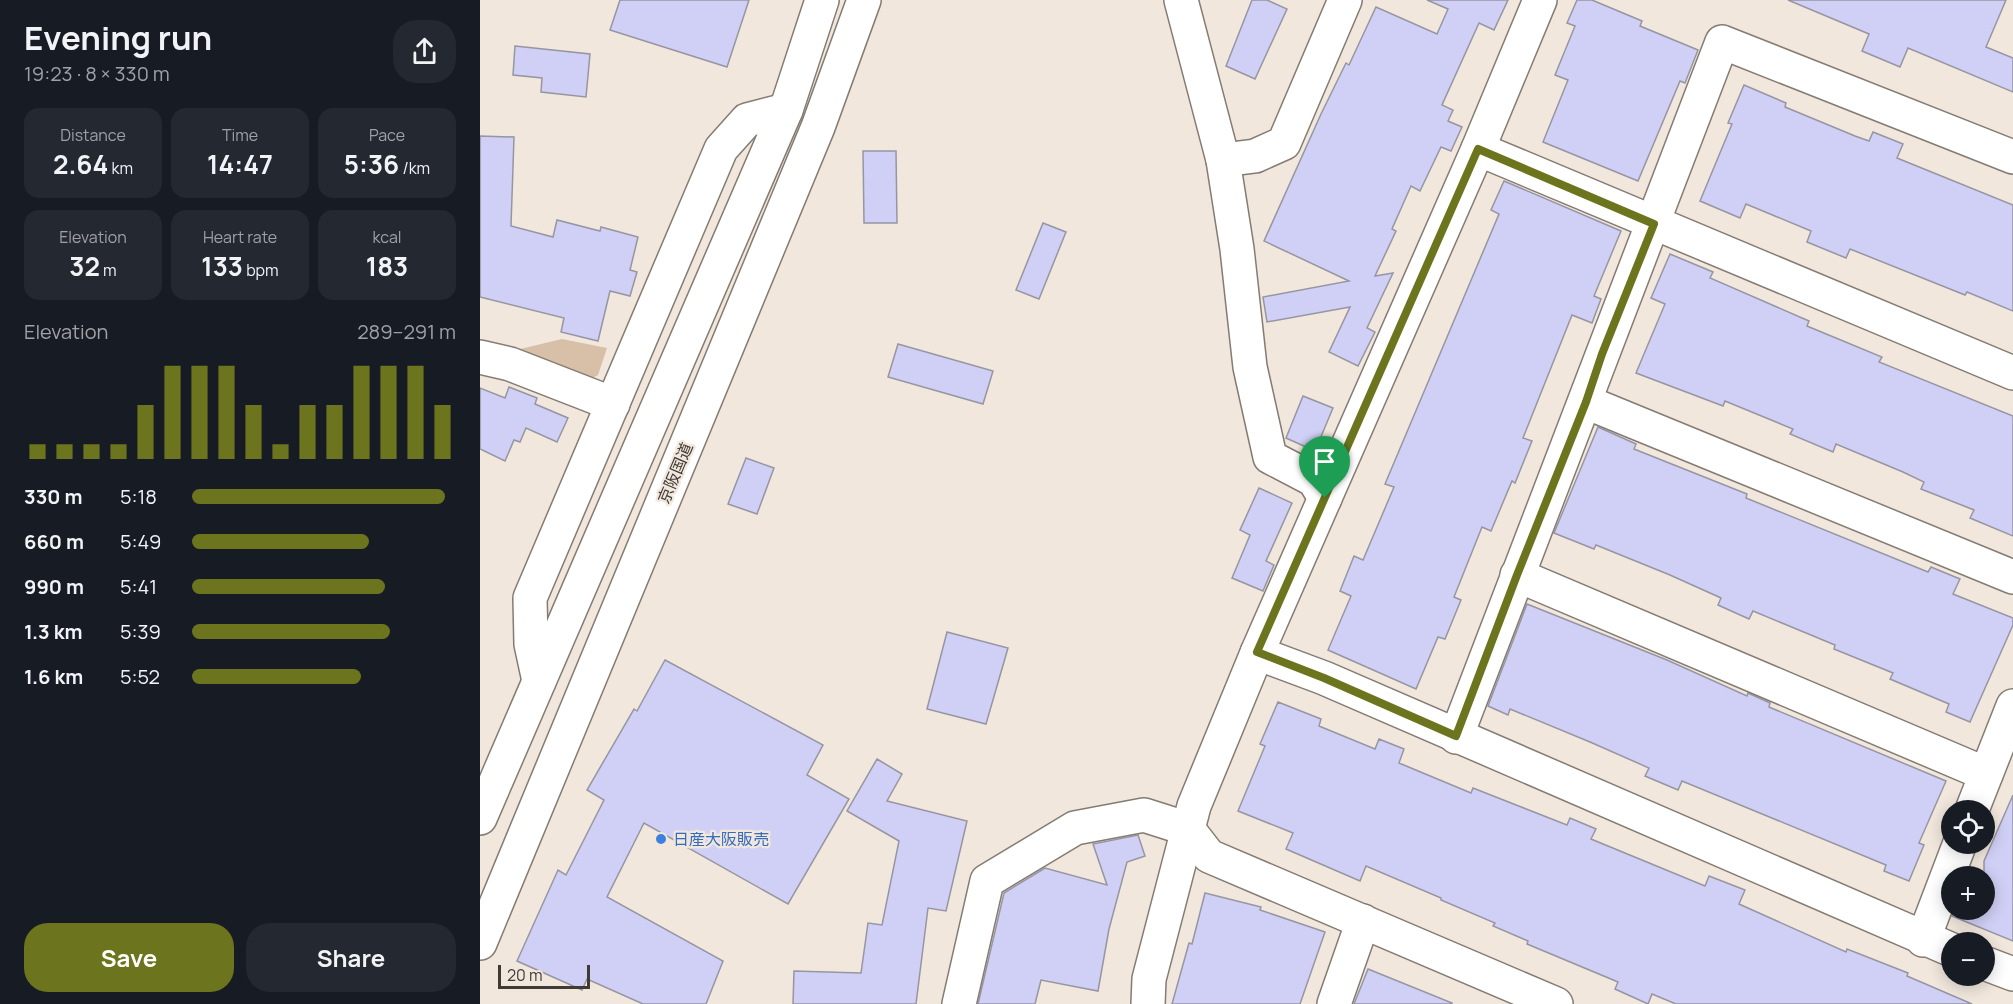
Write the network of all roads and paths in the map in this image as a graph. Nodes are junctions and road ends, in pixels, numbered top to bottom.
1 (822, 0) edge
2 (864, 0) edge
3 (1181, 0) edge
4 (1345, 0) edge
5 (1540, 0) edge
6 (786, 110) junction
7 (1478, 149) junction
8 (2013, 157) edge
9 (1223, 159) junction
10 (1654, 224) junction
11 (480, 357) edge
12 (2013, 373) edge
13 (1586, 402) junction
14 (613, 404) junction
15 (1325, 498) junction
16 (1517, 575) junction
17 (2013, 577) edge
18 (1257, 652) junction
19 (539, 681) junction
20 (2013, 706) edge
21 (1456, 736) junction
22 (1986, 774) junction
23 (1976, 800) edge
24 (480, 818) edge
25 (1188, 828) junction
26 (1958, 854) edge
27 (1363, 921) junction
28 (480, 943) edge
29 (1937, 945) edge
30 (1995, 967) edge
31 (2013, 974) edge
32 (959, 1004) edge
33 (1148, 1004) edge
34 (1334, 1004) edge
35 (1556, 1004) edge

1 - 6 main road
2 - 28 main road, 京阪国道
3 - 9 main road
4 - 9 main road
5 - 7 main road
6 - 14 main road
6 - 19 main road
7 - 10 main road
7 - 15 main road
8 - 10 main road
9 - 15 main road
10 - 12 main road
10 - 13 main road
11 - 14 main road
13 - 16 main road
13 - 17 main road
14 - 19 main road
15 - 18 main road
16 - 21 main road
16 - 22 main road
18 - 21 main road
18 - 25 main road
19 - 24 main road
20 - 22 main road
21 - 29 main road
22 - 23 main road
25 - 27 main road
25 - 32 main road
25 - 33 main road
26 - 29 main road
27 - 34 main road
27 - 35 main road
30 - 31 main road

